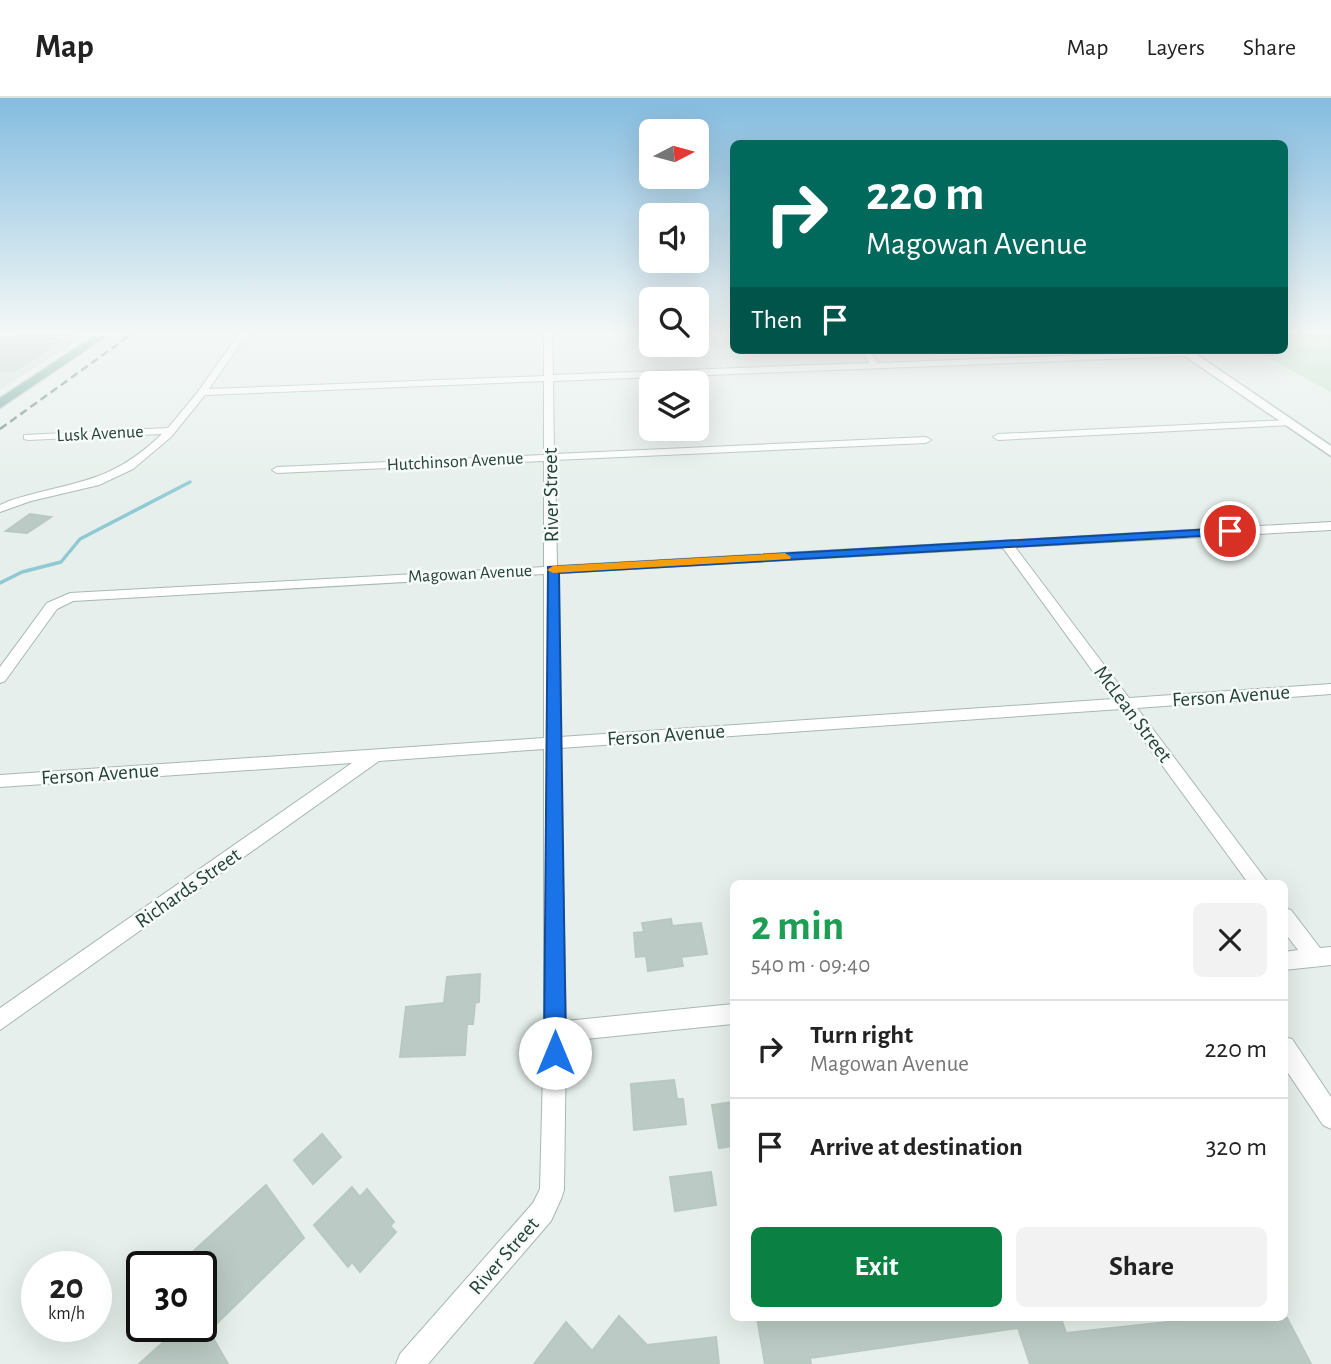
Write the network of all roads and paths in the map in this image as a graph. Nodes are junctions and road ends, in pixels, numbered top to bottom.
1 (21, 390) edge
2 (249, 390) edge
3 (548, 390) edge
4 (1241, 390) edge
5 (201, 392) joint
6 (0, 404) edge
7 (1289, 423) junction
8 (171, 431) junction
9 (998, 437) dead end
10 (28, 438) dead end
11 (926, 440) dead end
12 (1331, 452) edge
13 (550, 458) junction
14 (277, 470) dead end
15 (0, 509) edge
16 (1331, 526) edge
17 (1006, 544) junction
18 (552, 570) junction
19 (0, 678) edge
20 (1331, 689) edge
21 (1125, 704) junction
22 (553, 743) junction
23 (375, 755) junction
24 (0, 781) edge
25 (1257, 880) edge
26 (1288, 920) edge
27 (1323, 957) edge
28 (1288, 961) edge
29 (730, 1014) edge
30 (0, 1020) edge
31 (555, 1032) junction
32 (1288, 1052) edge
33 (1331, 1117) edge
34 (410, 1364) edge

1 - 6 main road
2 - 5 street
3 - 13 street, River Street
4 - 7 street
5 - 8 street
7 - 9 street
7 - 12 street
8 - 10 street, Lusk Avenue
8 - 15 street
11 - 13 street, Hutchinson Avenue
13 - 14 street, Hutchinson Avenue
13 - 18 street, River Street
16 - 17 street, Magowan Avenue
17 - 18 street, Magowan Avenue
17 - 21 street, McLean Street
18 - 19 street, Magowan Avenue
18 - 22 street, River Street
20 - 21 street, Ferson Avenue
21 - 22 street, Ferson Avenue
21 - 25 street, McLean Street
22 - 23 street, Ferson Avenue
22 - 31 street, River Street
23 - 24 street, Ferson Avenue
23 - 30 street, Richards Street
26 - 27 street
27 - 28 street
29 - 31 street
31 - 34 street, River Street
32 - 33 street

